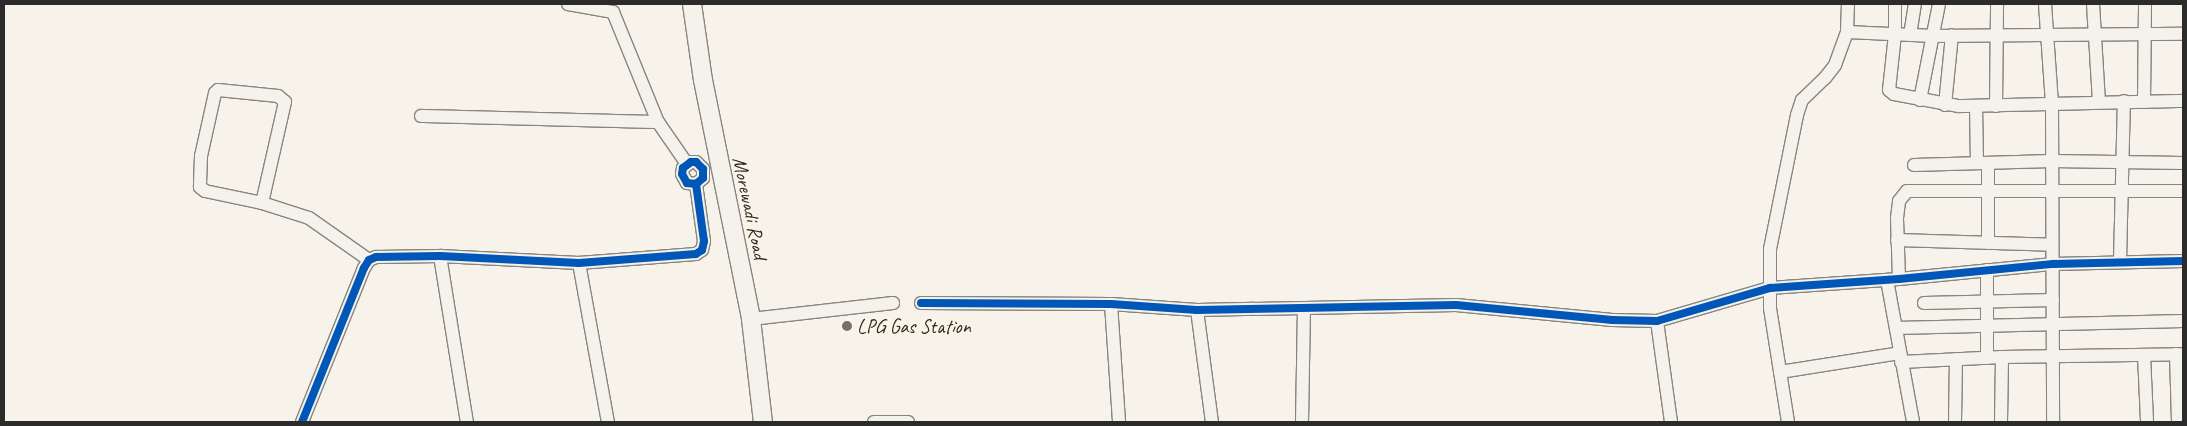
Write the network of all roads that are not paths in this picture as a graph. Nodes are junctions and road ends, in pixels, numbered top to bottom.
1 (568, 4) edge
2 (692, 4) edge
3 (1848, 4) edge
4 (1895, 4) edge
5 (1915, 4) edge
6 (1939, 4) edge
7 (1998, 4) edge
8 (2044, 4) edge
9 (2093, 4) edge
10 (2145, 4) edge
11 (613, 8) edge
12 (1847, 32) junction
13 (1894, 34) junction
14 (2095, 34) junction
15 (2145, 34) junction
16 (2183, 34) edge
17 (1910, 35) junction
18 (1952, 35) junction
19 (1997, 35) junction
20 (2046, 35) junction
21 (1934, 36) junction
22 (1920, 100) junction
23 (2099, 101) junction
24 (2124, 101) junction
25 (2183, 101) edge
26 (2144, 102) junction
27 (2052, 103) junction
28 (1945, 105) junction
29 (1976, 106) junction
30 (1996, 106) junction
31 (421, 116) dead end
32 (658, 122) junction
33 (2052, 162) junction
34 (2121, 162) junction
35 (1983, 163) junction
36 (2183, 163) edge
37 (687, 164) junction
38 (711, 165) junction
39 (1914, 165) dead end
40 (696, 184) junction
41 (2120, 191) junction
42 (2183, 191) edge
43 (1988, 192) junction
44 (2052, 192) junction
45 (262, 204) junction
46 (1897, 240) junction
47 (1988, 243) junction
48 (2052, 245) junction
49 (440, 256) junction
50 (369, 260) junction
51 (2120, 261) junction
52 (2183, 261) edge
53 (579, 263) junction
54 (2053, 264) junction
55 (1987, 270) junction
56 (1893, 280) junction
57 (1770, 288) junction
58 (2053, 300) junction
59 (1987, 302) junction
60 (893, 303) dead end
61 (921, 303) dead end
62 (1924, 303) dead end
63 (1111, 304) junction
64 (1304, 308) junction
65 (1197, 310) junction
66 (751, 319) junction
67 (1657, 321) junction
68 (2183, 321) edge
69 (2053, 325) junction
70 (1987, 326) junction
71 (1896, 328) junction
72 (2180, 354) edge
73 (2144, 355) junction
74 (2053, 356) junction
75 (2002, 357) junction
76 (1901, 358) junction
77 (1987, 358) junction
78 (1956, 359) junction
79 (1780, 372) junction
80 (302, 422) edge
81 (468, 422) edge
82 (608, 422) edge
83 (763, 422) edge
84 (874, 422) edge
85 (908, 422) edge
86 (1119, 422) edge
87 (1212, 422) edge
88 (1302, 422) edge
89 (1671, 422) edge
90 (1788, 422) edge
91 (1913, 422) edge
92 (1954, 422) edge
93 (2001, 422) edge
94 (2053, 422) edge
95 (2147, 422) edge
96 (2178, 422) edge

1 - 11 street
2 - 38 main road, Morewadi Road
3 - 12 street
4 - 13 street
5 - 17 street
6 - 21 street
7 - 19 street
8 - 20 street
9 - 14 street
10 - 15 street
11 - 32 street
12 - 13 street
12 - 57 street
13 - 17 street
13 - 22 street
14 - 15 street
14 - 20 street
14 - 23 street
15 - 16 street
15 - 26 street
17 - 21 street
18 - 19 street
18 - 21 street
18 - 28 street
19 - 20 street
19 - 30 street
20 - 27 street
21 - 22 street
22 - 28 street
23 - 24 street
23 - 27 street
24 - 26 street
24 - 34 street
25 - 26 street
27 - 30 street
27 - 33 street
28 - 29 street
29 - 30 street
29 - 35 street
31 - 32 street
32 - 37 street
33 - 34 street
33 - 35 street
33 - 44 street
34 - 36 street
34 - 41 street
35 - 39 street
35 - 43 street
37 - 38 street
37 - 40 street
38 - 40 street
38 - 66 main road, Morewadi Road
40 - 53 street
41 - 42 street
41 - 44 street
41 - 51 street
43 - 44 street
43 - 46 street
43 - 47 street
44 - 48 street
45 - 45 street
45 - 50 street
46 - 47 street
46 - 56 street
47 - 48 street
48 - 54 street
49 - 50 street
49 - 53 street
49 - 81 street
50 - 80 street
51 - 52 street
51 - 54 street
53 - 82 street
54 - 55 street
54 - 58 street
55 - 56 street
55 - 59 street
56 - 57 street
56 - 71 street
57 - 67 street
57 - 79 street
58 - 59 street
58 - 69 street
59 - 62 street
59 - 70 street
60 - 66 street
61 - 63 street
63 - 65 street
63 - 86 street
64 - 65 street
64 - 67 street
64 - 88 street
65 - 87 street
66 - 83 main road, Morewadi Road
67 - 89 street
68 - 69 street
69 - 70 street
69 - 74 street
70 - 71 street
70 - 77 street
71 - 76 street
72 - 73 street
72 - 96 street
73 - 74 street
73 - 95 street
74 - 75 street
74 - 94 street
75 - 77 street
75 - 93 street
76 - 78 street
76 - 79 street
76 - 91 street
77 - 78 street
78 - 92 street
79 - 90 street
84 - 85 street

